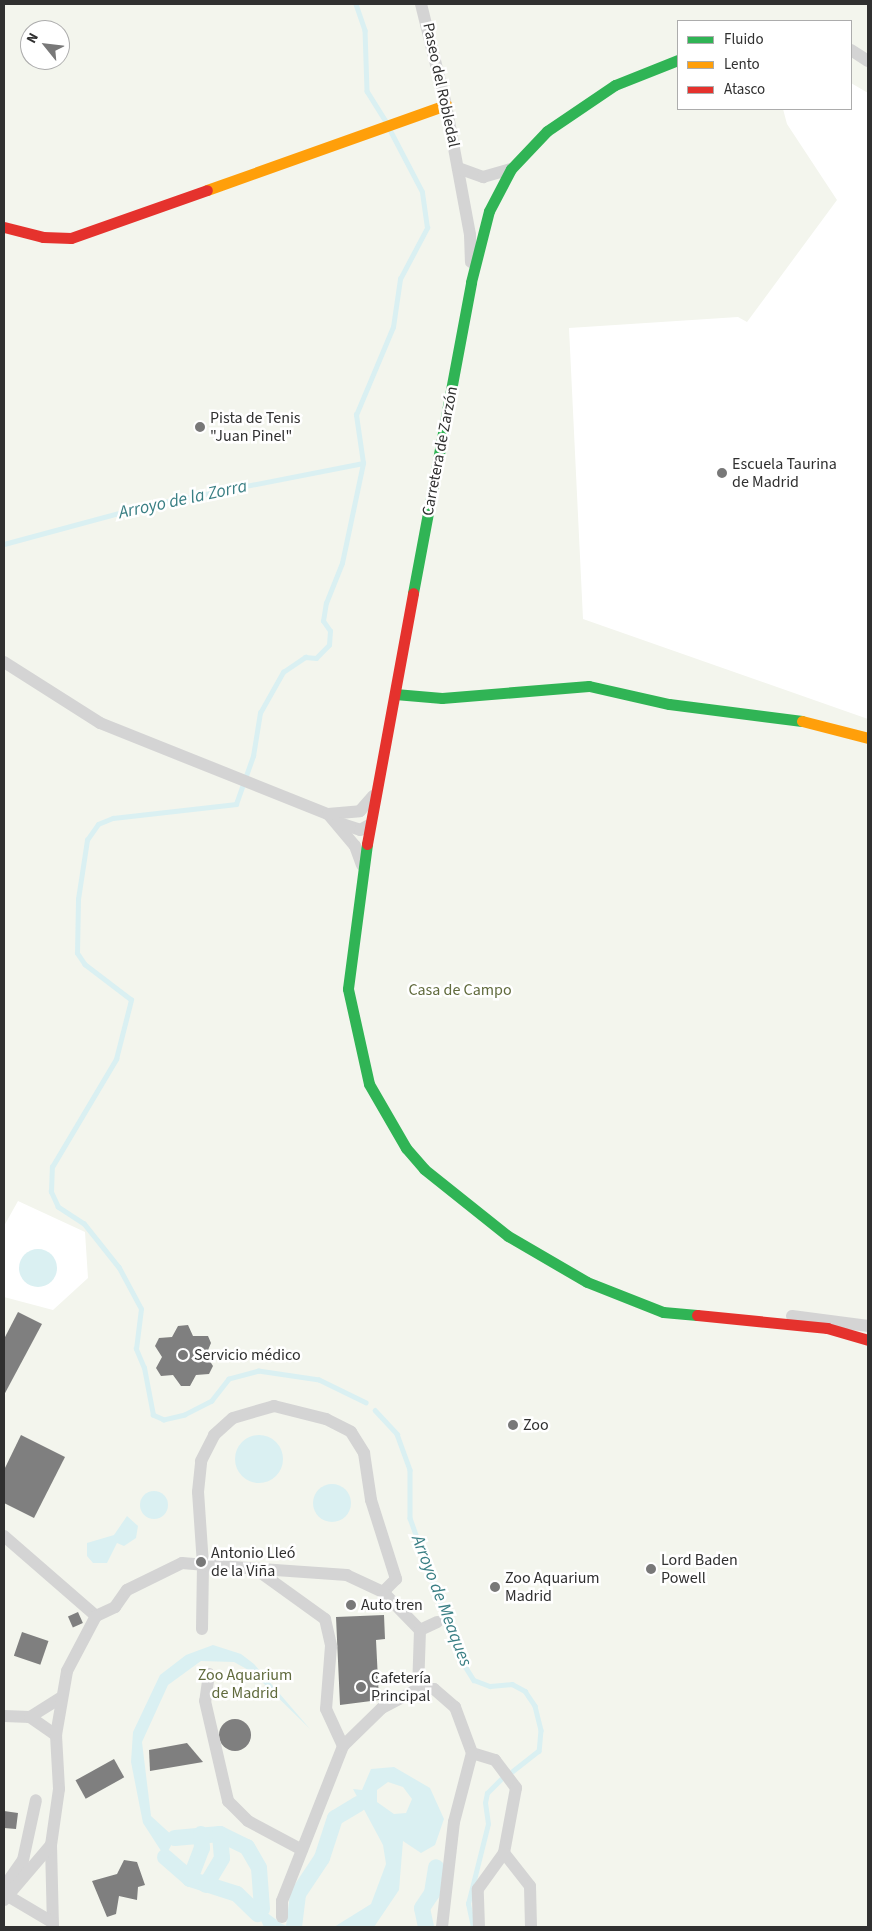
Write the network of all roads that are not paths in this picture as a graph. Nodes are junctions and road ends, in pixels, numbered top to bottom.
1 (421, 4) edge
2 (852, 51) edge
3 (677, 60) edge
4 (868, 61) edge
5 (446, 105) junction
6 (458, 168) junction
7 (511, 169) junction
8 (4, 227) edge
9 (471, 282) junction
10 (4, 662) edge
11 (395, 694) junction
12 (868, 738) edge
13 (377, 789) junction
14 (332, 818) junction
15 (370, 824) junction
16 (362, 868) junction
17 (738, 1318) junction
18 (868, 1326) edge
19 (868, 1340) edge
20 (4, 1536) edge
21 (203, 1565) junction
22 (257, 1570) junction
23 (382, 1592) junction
24 (96, 1616) junction
25 (438, 1622) dead end
26 (202, 1629) dead end
27 (420, 1630) junction
28 (209, 1674) dead end
29 (418, 1689) junction
30 (61, 1698) junction
31 (4, 1716) edge
32 (30, 1717) junction
33 (56, 1735) junction
34 (343, 1746) junction
35 (472, 1753) junction
36 (36, 1800) dead end
37 (51, 1845) junction
38 (302, 1850) junction
39 (504, 1853) junction
40 (7, 1892) edge
41 (282, 1917) dead end
42 (53, 1925) edge
43 (442, 1927) edge
44 (479, 1927) edge
45 (531, 1927) edge

1 - 5 street, Paseo del Robledal
2 - 4 street
3 - 7 street, Carretera de Zarzón
5 - 6 street, Paseo del Robledal
5 - 8 street
6 - 7 street, Paseo del Robledal
6 - 9 street, Paseo del Robledal
7 - 9 street, Carretera de Zarzón
9 - 11 street, Carretera de Zarzón
10 - 14 street
11 - 12 street
11 - 13 street, Carretera de Zarzón
13 - 14 street, Carretera de Zarzón
13 - 15 street, Carretera de Zarzón
14 - 15 street
14 - 16 street, Carretera de Zarzón
15 - 16 street, Carretera de Zarzón
16 - 17 street, Carretera de Zarzón
17 - 18 street, Carretera de Zarzón
17 - 19 street, Carretera de Zarzón
20 - 24 street
21 - 22 street
21 - 23 street
21 - 24 street
21 - 26 street
22 - 23 street
22 - 34 street
23 - 27 street
24 - 30 street
25 - 27 street
27 - 29 street
28 - 38 street
29 - 34 street
29 - 35 street
30 - 32 street
30 - 33 street
31 - 32 street
32 - 33 street
33 - 37 street
34 - 38 street
35 - 39 street
35 - 43 street
36 - 40 street
37 - 40 street
37 - 42 street
38 - 41 street
39 - 44 street
39 - 45 street
40 - 42 street

